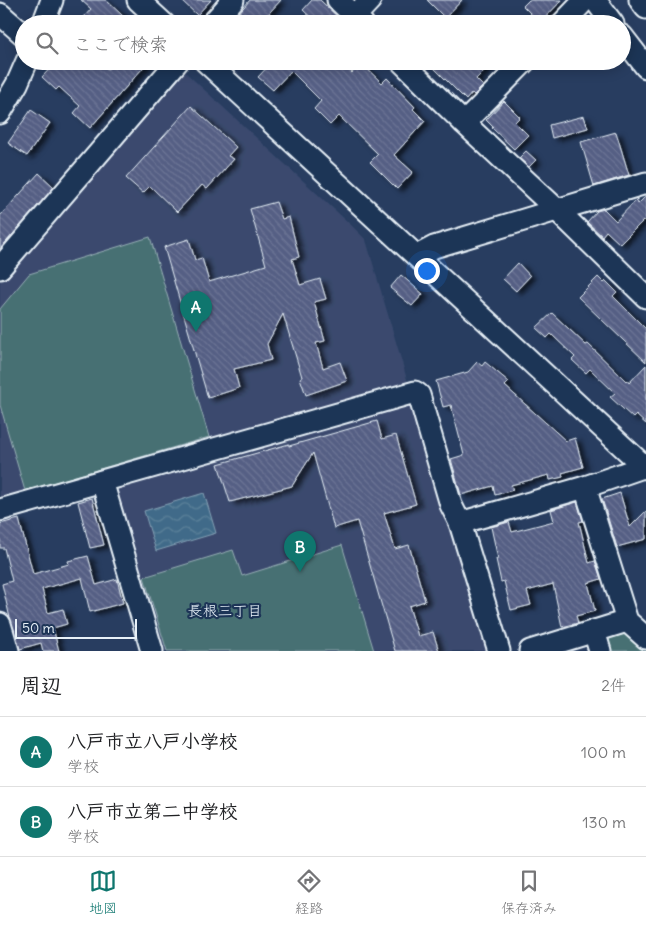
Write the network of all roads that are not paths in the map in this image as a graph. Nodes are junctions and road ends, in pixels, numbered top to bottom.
1 (52, 0) edge
2 (138, 0) edge
3 (233, 0) edge
4 (338, 0) edge
5 (370, 0) edge
6 (585, 0) edge
7 (595, 0) edge
8 (640, 0) edge
9 (646, 8) edge
10 (0, 14) edge
11 (46, 15) edge
12 (154, 15) edge
13 (220, 15) edge
14 (354, 15) edge
15 (362, 15) edge
16 (571, 15) edge
17 (606, 15) edge
18 (15, 27) edge
19 (631, 48) edge
20 (646, 67) edge
21 (23, 70) edge
22 (170, 70) edge
23 (215, 70) edge
24 (410, 70) edge
25 (516, 70) edge
26 (0, 113) edge
27 (464, 124) junction
28 (646, 183) edge
29 (556, 209) junction
30 (417, 256) junction
31 (0, 268) edge
32 (646, 297) edge
33 (646, 467) edge
34 (102, 481) junction
35 (585, 487) junction
36 (0, 510) edge
37 (460, 523) junction
38 (627, 621) junction
39 (0, 624) edge
40 (594, 631) junction
41 (646, 638) edge
42 (8, 651) edge
43 (152, 651) edge
44 (499, 651) edge
45 (530, 651) edge
46 (600, 651) edge

1 - 11 street
2 - 12 street
3 - 13 street
4 - 14 street
5 - 15 street
6 - 16 street
7 - 17 street
8 - 9 street
10 - 18 street
19 - 20 street
21 - 26 street
22 - 31 street
23 - 30 street
24 - 27 street
25 - 27 street
27 - 29 street
28 - 29 street
29 - 30 street
29 - 32 street
30 - 33 street
33 - 35 street
34 - 36 street
34 - 37 street
34 - 43 street
35 - 37 street
35 - 38 street
37 - 44 street
38 - 40 street
38 - 41 street
39 - 42 street
40 - 45 street
40 - 46 street

